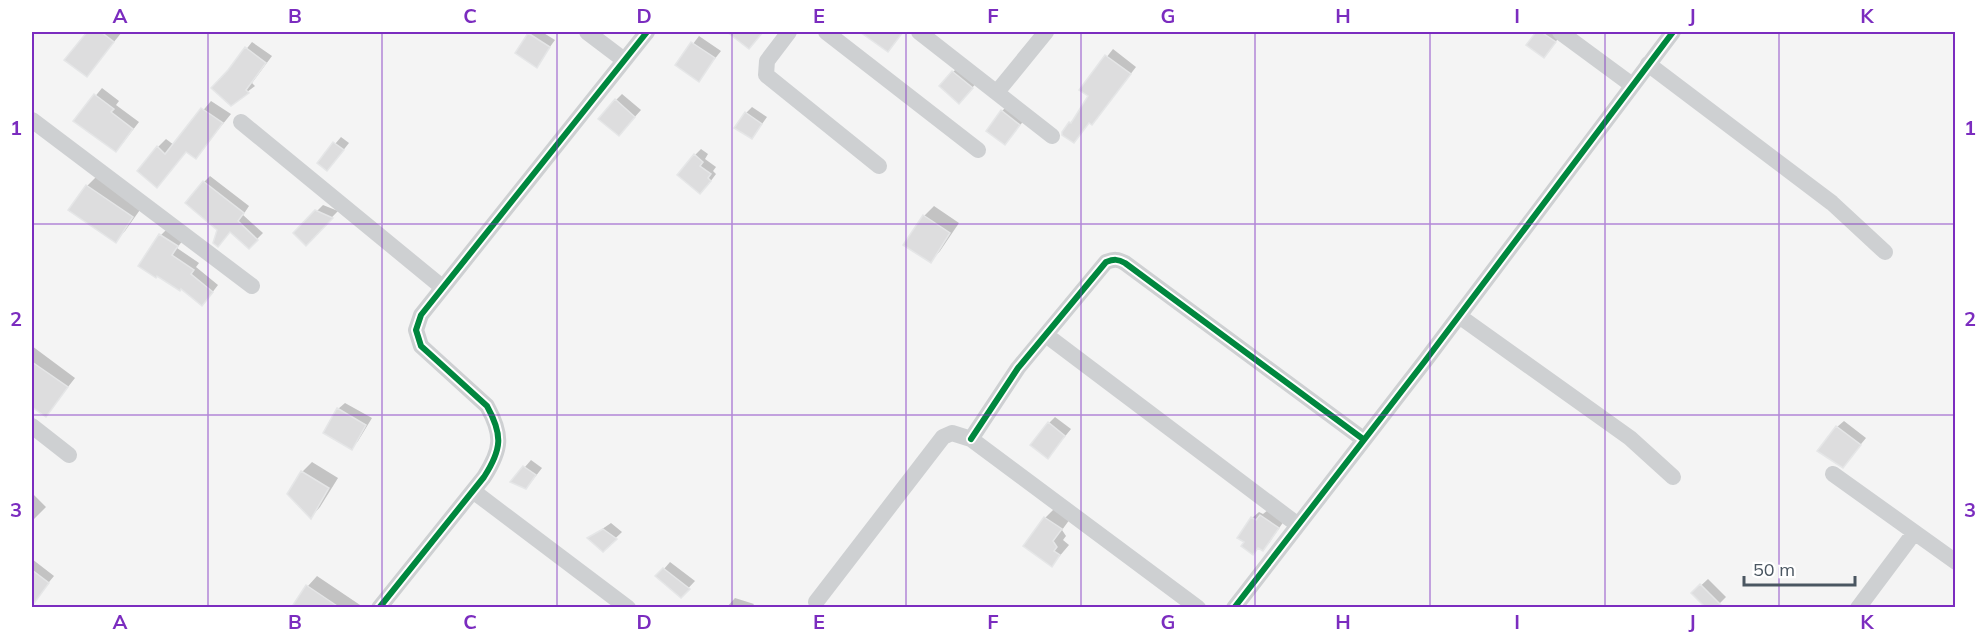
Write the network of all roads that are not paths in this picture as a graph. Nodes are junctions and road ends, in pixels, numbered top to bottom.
1 (588, 32) edge
2 (647, 32) edge
3 (789, 32) edge
4 (826, 32) edge
5 (919, 32) edge
6 (1046, 32) edge
7 (1560, 32) edge
8 (1673, 32) edge
9 (624, 60) junction
10 (1648, 64) junction
11 (1632, 85) junction
12 (997, 92) junction
13 (32, 120) edge
14 (241, 122) dead end
15 (1052, 135) dead end
16 (978, 150) dead end
17 (879, 166) dead end
18 (1885, 252) dead end
19 (252, 286) dead end
20 (442, 287) junction
21 (1459, 316) junction
22 (1046, 335) junction
23 (32, 426) edge
24 (971, 439) junction
25 (1363, 439) junction
26 (69, 455) dead end
27 (1833, 474) dead end
28 (1673, 477) dead end
29 (472, 491) junction
30 (1298, 525) junction
31 (1914, 533) junction
32 (1956, 562) edge
33 (816, 602) dead end
34 (379, 608) edge
35 (628, 608) edge
36 (1198, 608) edge
37 (1234, 608) edge
38 (1858, 608) edge

1 - 9 street
2 - 9 street
3 - 17 street
4 - 16 street
5 - 12 street
6 - 12 street
7 - 11 street
8 - 10 street
9 - 20 street
10 - 11 street
10 - 18 street
11 - 21 street
12 - 15 street
13 - 19 street
14 - 20 street
20 - 29 street
21 - 25 street
21 - 28 street
22 - 24 street
22 - 25 street
22 - 30 street
23 - 26 street
24 - 33 street
24 - 36 street
25 - 30 street
27 - 31 street
29 - 34 street
29 - 35 street
30 - 37 street
31 - 32 street
31 - 38 street

